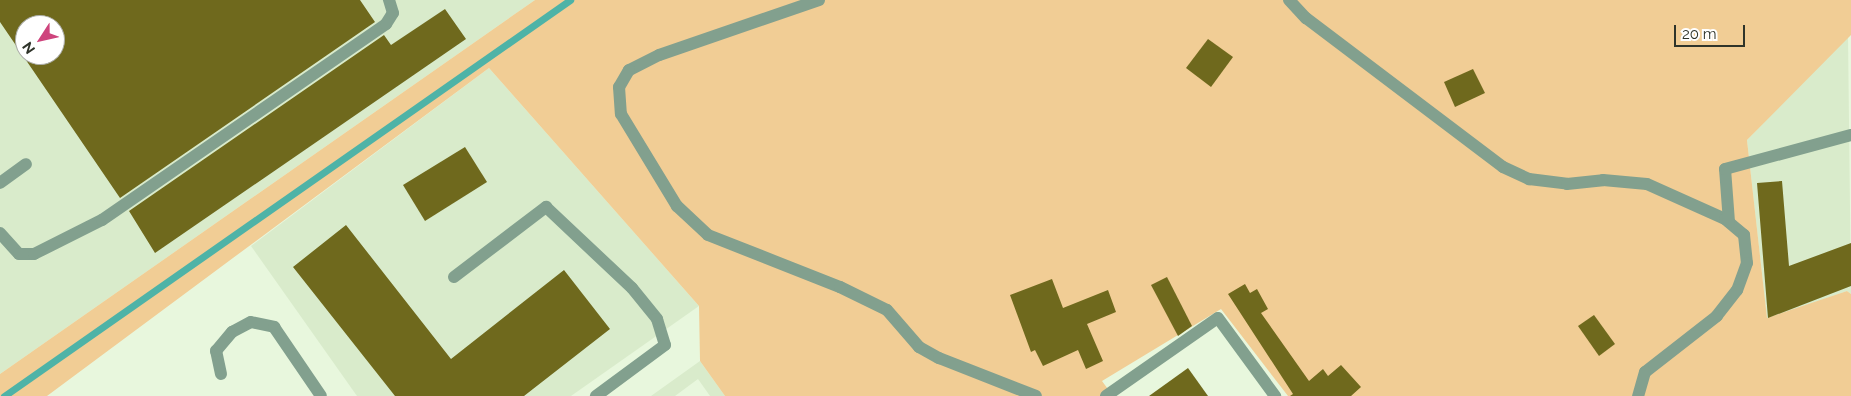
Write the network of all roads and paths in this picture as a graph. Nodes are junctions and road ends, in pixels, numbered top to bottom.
1 (389, 0) edge
2 (819, 0) edge
3 (1289, 0) edge
4 (1851, 135) edge
5 (26, 164) dead end
6 (0, 183) edge
7 (1728, 222) junction
8 (0, 233) edge
9 (454, 277) dead end
10 (221, 374) dead end
11 (1120, 392) edge
12 (322, 396) edge
13 (596, 396) edge
14 (1036, 396) edge
15 (1106, 396) edge
16 (1275, 396) edge
17 (1638, 396) edge

1 - 8 street
2 - 14 street
3 - 7 street
4 - 7 street
5 - 6 street
7 - 17 street
9 - 13 street
10 - 12 street
11 - 15 street
11 - 16 street

